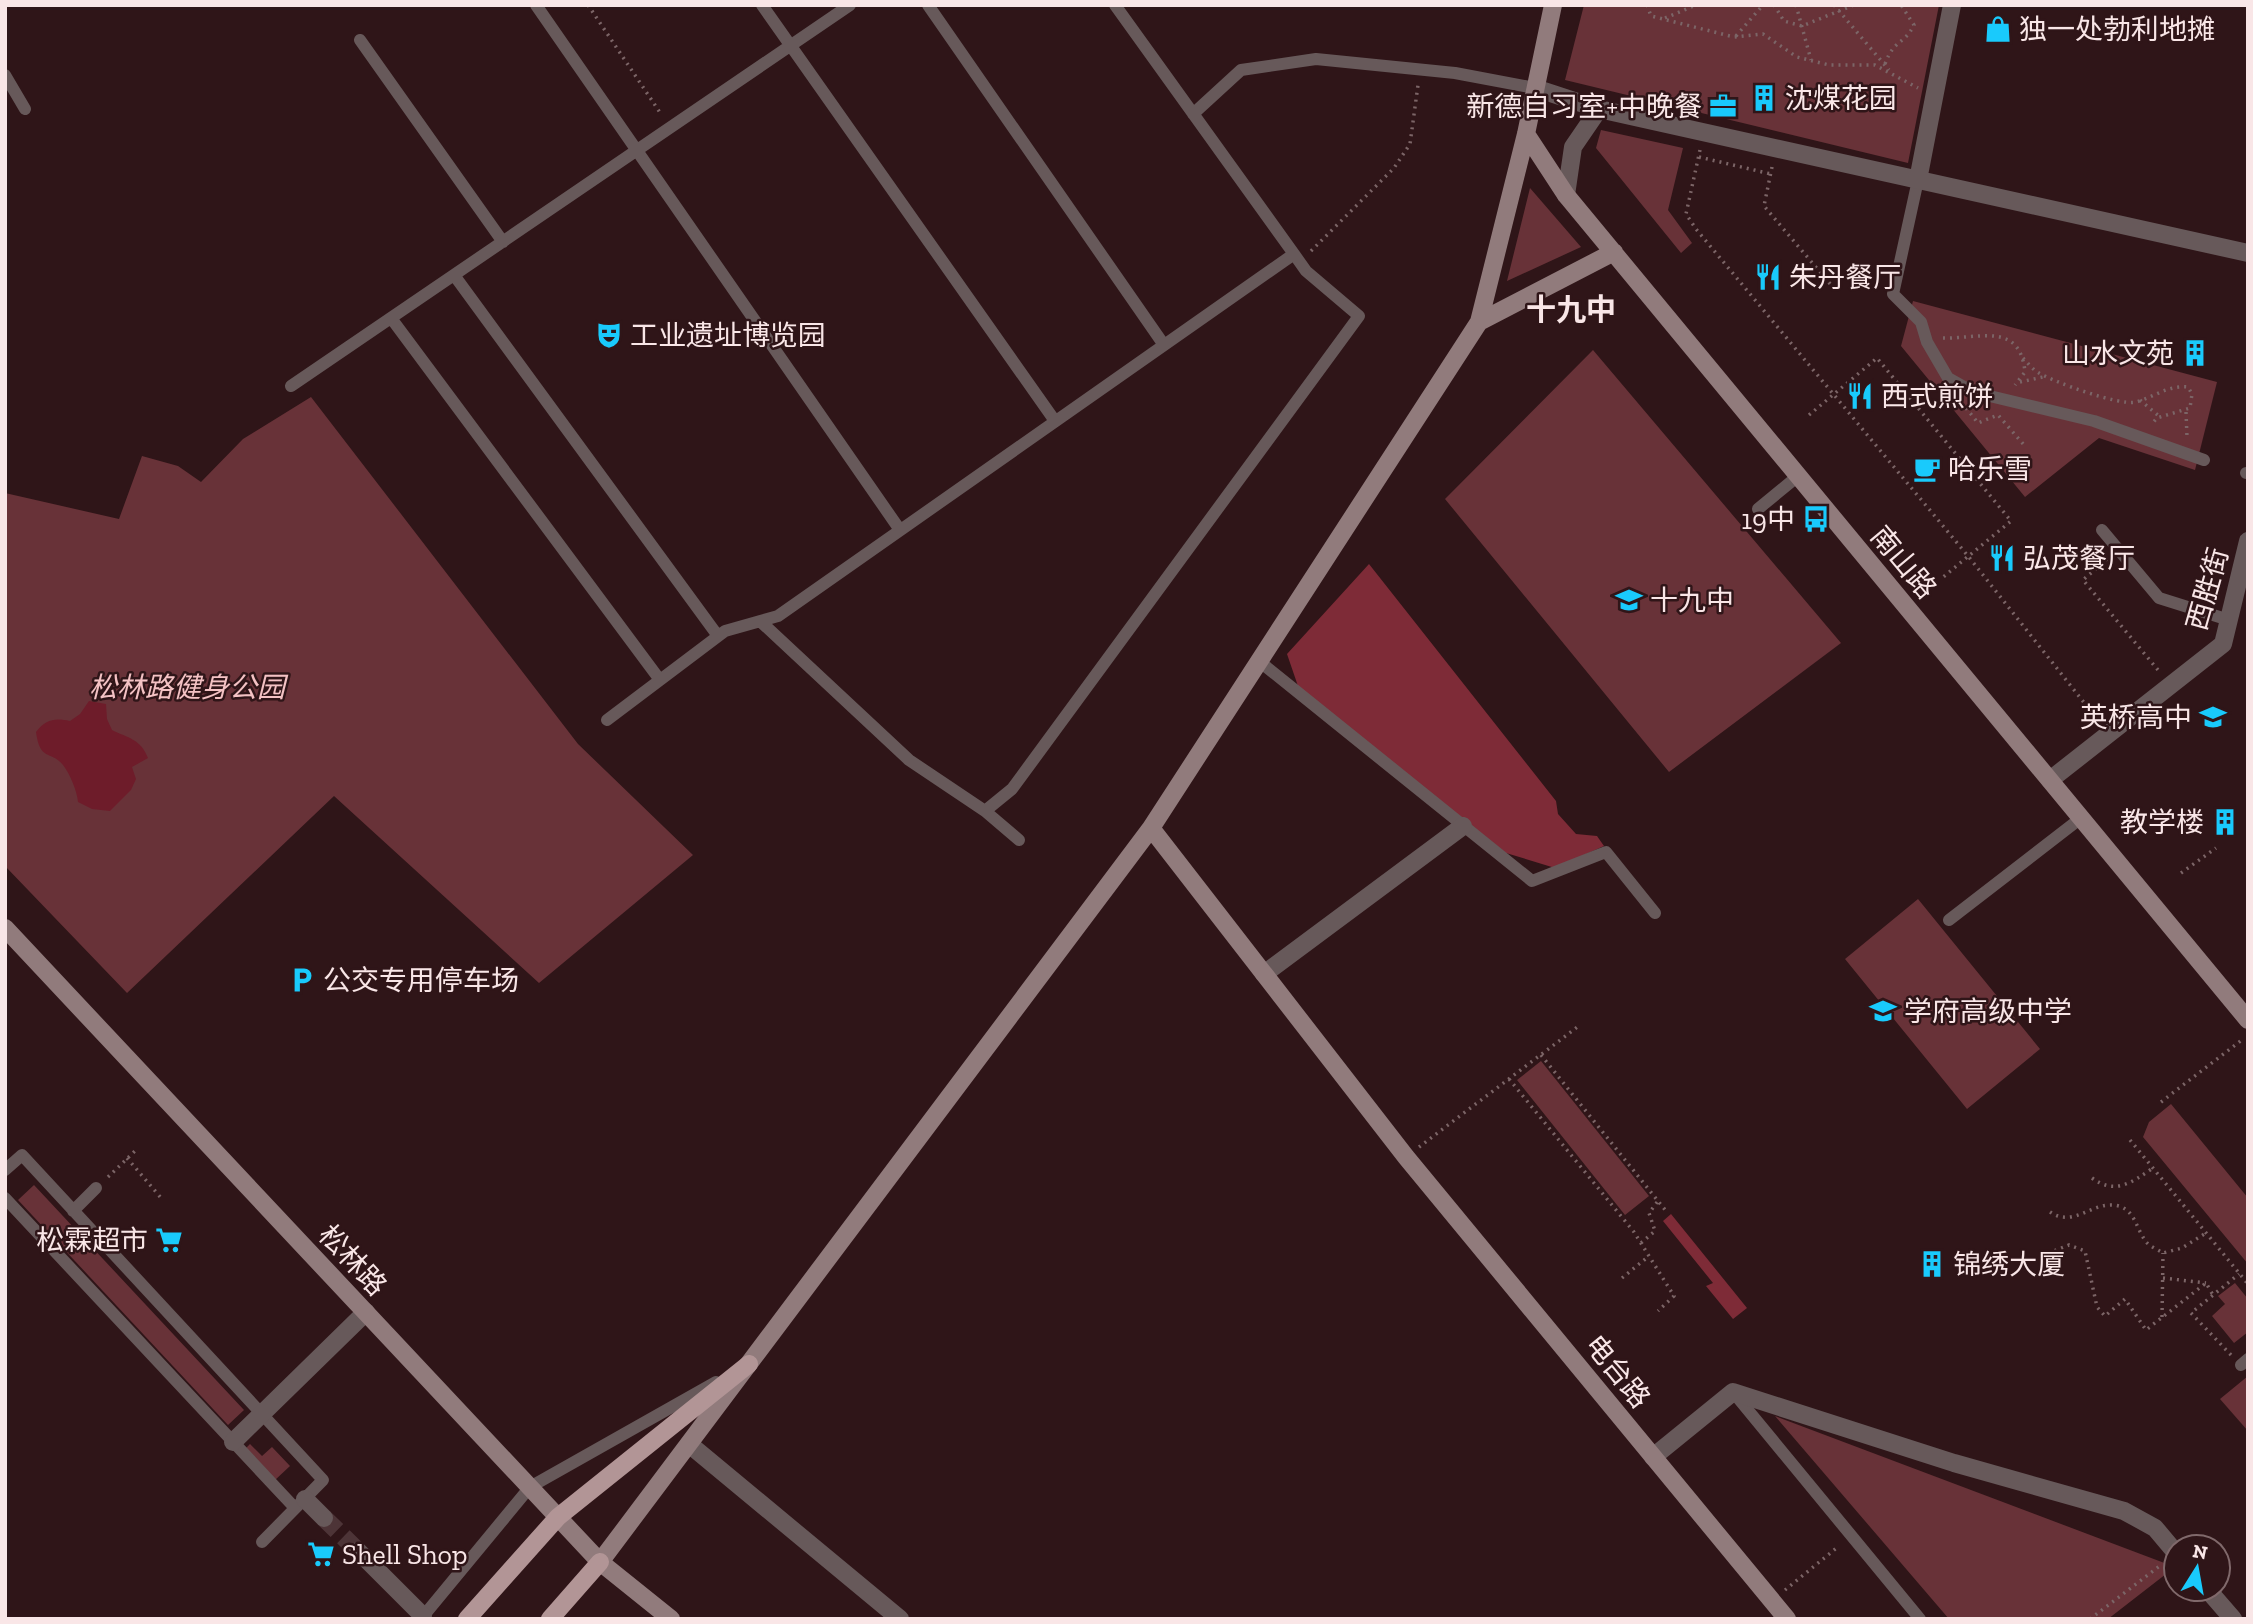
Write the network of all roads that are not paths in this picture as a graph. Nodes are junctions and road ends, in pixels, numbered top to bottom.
1 (536, 5) edge
2 (762, 5) edge
3 (850, 5) edge
4 (928, 5) edge
5 (1115, 5) edge
6 (1553, 5) edge
7 (1952, 5) edge
8 (360, 40) dead end
9 (790, 46) junction
10 (5, 75) edge
11 (1535, 88) junction
12 (25, 109) dead end
13 (1599, 109) junction
14 (1193, 114) junction
15 (1526, 134) junction
16 (637, 150) junction
17 (1918, 180) junction
18 (1566, 195) junction
19 (503, 242) junction
20 (1614, 252) junction
21 (2248, 253) edge
22 (1297, 258) junction
23 (454, 275) junction
24 (391, 318) junction
25 (1479, 322) junction
26 (1164, 345) junction
27 (291, 386) dead end
28 (1055, 421) junction
29 (2204, 460) dead end
30 (1798, 476) junction
31 (1758, 509) dead end
32 (900, 530) junction
33 (2102, 530) dead end
34 (2248, 541) edge
35 (2229, 620) junction
36 (760, 621) junction
37 (718, 636) junction
38 (1259, 661) junction
39 (660, 680) junction
40 (607, 720) dead end
41 (2050, 780) junction
42 (985, 811) junction
43 (2081, 818) junction
44 (1463, 827) junction
45 (1151, 828) junction
46 (1019, 840) dead end
47 (1655, 913) dead end
48 (1950, 920) dead end
49 (5, 928) edge
50 (1264, 974) junction
51 (2248, 1020) edge
52 (5, 1170) edge
53 (96, 1188) road end
54 (5, 1198) edge
55 (73, 1211) junction
56 (366, 1312) junction
57 (749, 1364) junction
58 (1733, 1392) junction
59 (262, 1414) junction
60 (233, 1442) junction
61 (689, 1444) junction
62 (1653, 1457) junction
63 (530, 1488) junction
64 (300, 1503) junction
65 (558, 1517) junction
66 (324, 1518) tunnel mouth
67 (2162, 1538) edge
68 (262, 1542) dead end
69 (358, 1551) tunnel mouth
70 (600, 1562) junction
71 (2219, 1603) edge
72 (422, 1617) edge
73 (467, 1619) edge
74 (550, 1619) edge
75 (671, 1619) edge
76 (900, 1619) edge
77 (1787, 1619) edge
78 (1920, 1619) edge
79 (2232, 1619) edge

1 - 16 lane
2 - 9 lane
3 - 9 lane
4 - 26 lane
5 - 14 lane
6 - 11 street
7 - 17 street
8 - 19 lane
9 - 16 lane
9 - 28 lane
10 - 12 lane
11 - 13 street
11 - 14 lane
11 - 15 street
13 - 17 street
13 - 18 street
14 - 22 lane
15 - 18 street, 南山路
15 - 25 street
16 - 19 lane
16 - 32 lane
17 - 21 street
17 - 29 lane
18 - 20 street, 南山路
19 - 23 lane
20 - 25 street
20 - 30 street, 南山路
22 - 26 lane
22 - 42 lane
23 - 24 lane
23 - 37 lane
24 - 27 lane
24 - 39 lane
25 - 38 street
26 - 28 lane
28 - 32 lane
30 - 31 lane
30 - 41 street, 南山路
32 - 36 lane
33 - 35 lane
34 - 35 street, 西胜街
35 - 41 street, 西胜街
36 - 37 lane
36 - 42 lane
37 - 39 lane
38 - 44 lane
38 - 45 street
39 - 40 lane
41 - 43 street, 南山路
42 - 46 lane
43 - 48 lane
43 - 51 street, 南山路
44 - 47 lane
44 - 50 street
45 - 50 street, 电台路
45 - 57 street
49 - 56 street, 松林路
50 - 62 street, 电台路
52 - 55 lane
53 - 55 lane
54 - 60 lane
55 - 59 lane
56 - 59 street
56 - 63 street, 松林路
57 - 61 street
57 - 63 lane
57 - 65 main road
58 - 62 street
58 - 67 street
58 - 78 lane
59 - 60 street
59 - 64 lane
60 - 64 lane
61 - 70 street
61 - 76 street
62 - 77 street, 电台路
63 - 65 street, 松林路
63 - 72 lane
64 - 66 street
64 - 68 lane
65 - 70 street, 松林路
65 - 73 main road
69 - 72 street
70 - 74 main road
70 - 75 street, 松林路
71 - 79 street

